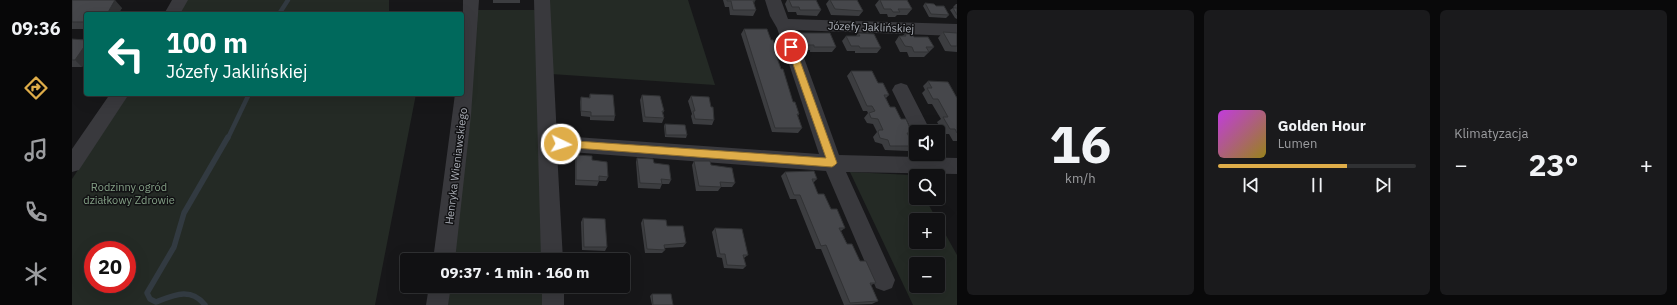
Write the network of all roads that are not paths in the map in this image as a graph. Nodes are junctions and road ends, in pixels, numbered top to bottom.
1 (180, 0) edge
2 (471, 0) edge
3 (542, 0) edge
4 (772, 0) edge
5 (173, 12) edge
6 (785, 28) junction
7 (957, 30) edge
8 (464, 90) edge
9 (901, 90) dead end
10 (119, 96) edge
11 (464, 96) edge
12 (918, 125) edge
13 (561, 144) dead end
14 (943, 162) edge
15 (832, 163) junction
16 (72, 164) edge
17 (445, 253) edge
18 (552, 253) edge
19 (884, 280) dead end
20 (439, 293) edge
21 (553, 293) edge
22 (437, 305) edge
23 (553, 305) edge

1 - 5 street
2 - 8 street, Henryka Wieniawskiego
3 - 18 street
4 - 6 street
6 - 7 street, Józefy Jaklińskiej
6 - 15 street
9 - 12 street
10 - 16 street
11 - 17 street, Henryka Wieniawskiego
13 - 15 street
14 - 15 street
15 - 19 street
20 - 22 street
21 - 23 street

